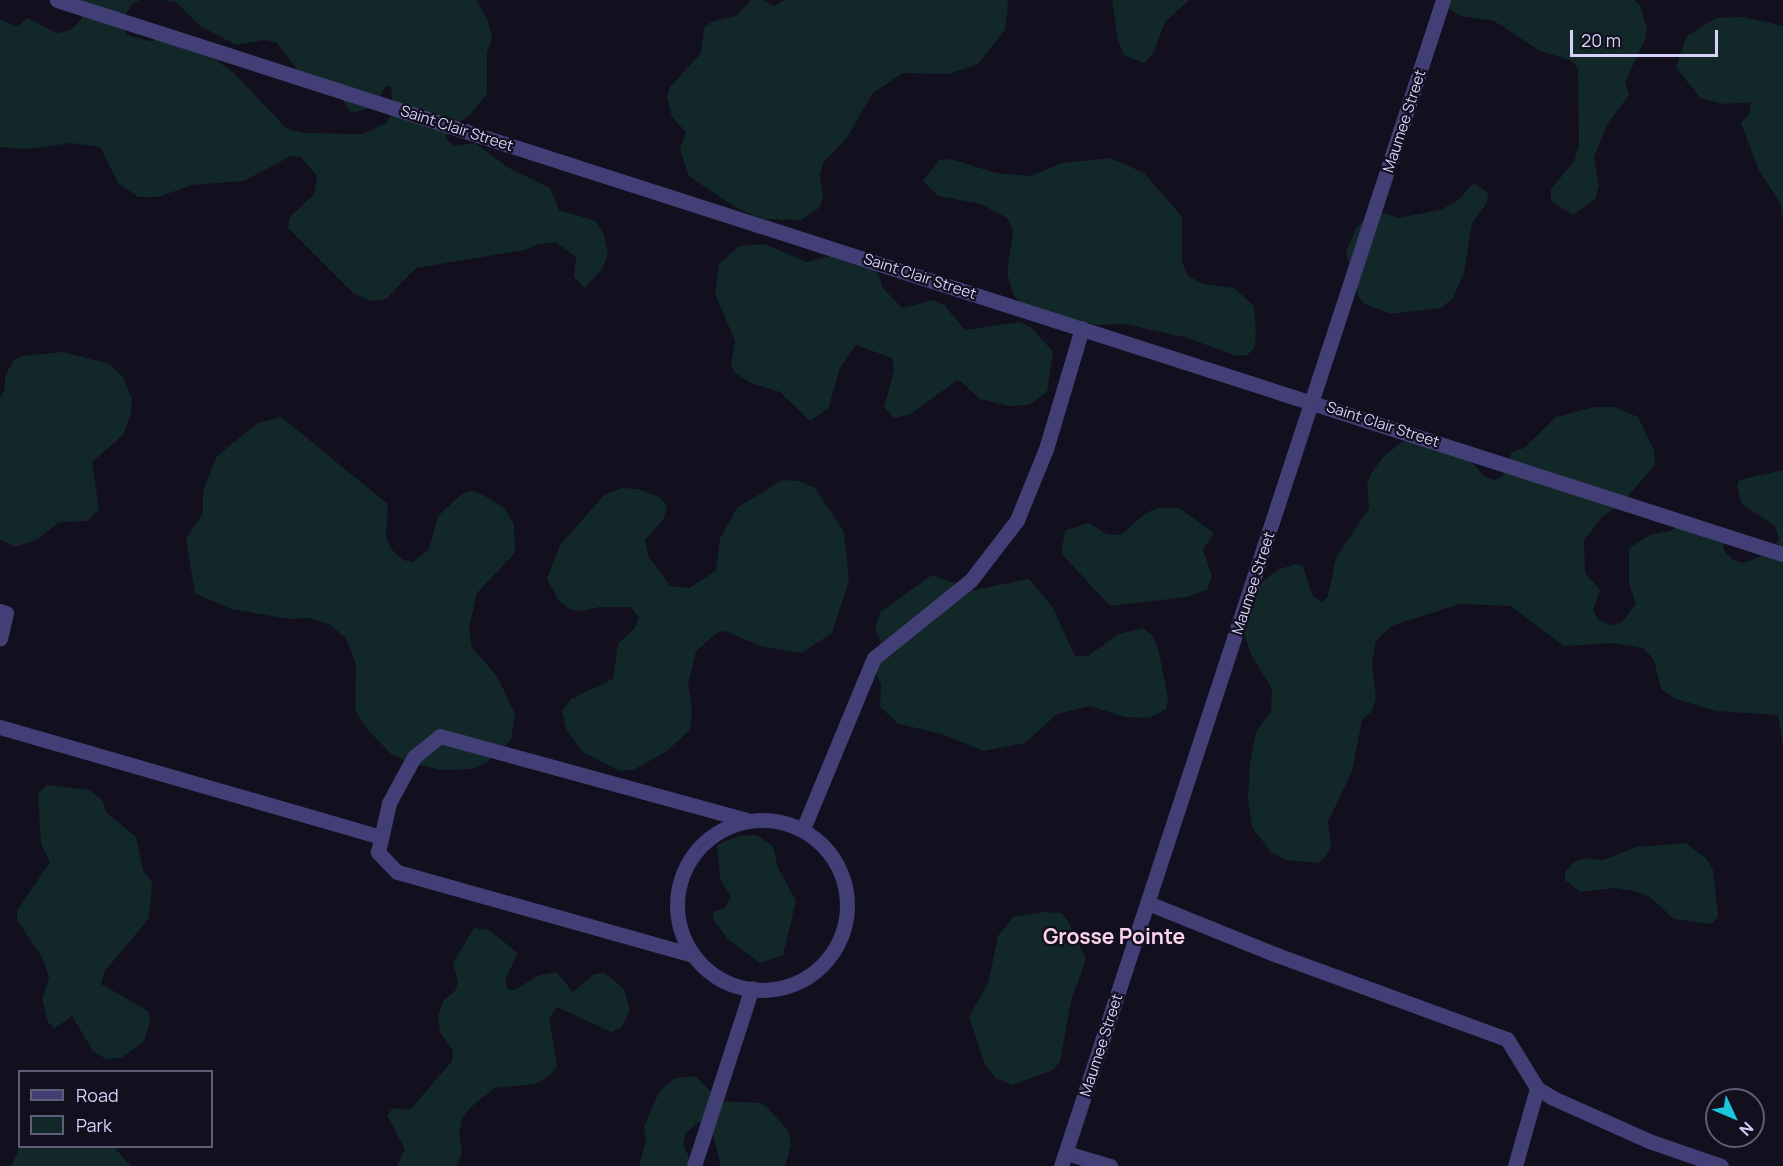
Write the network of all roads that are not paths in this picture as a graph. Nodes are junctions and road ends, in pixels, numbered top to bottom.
1 (57, 0) edge
2 (1443, 0) edge
3 (1082, 328) junction
4 (1313, 401) junction
5 (1783, 554) edge
6 (0, 611) edge
7 (0, 638) edge
8 (0, 728) edge
9 (747, 820) junction
10 (803, 829) junction
11 (381, 837) junction
12 (1148, 903) junction
13 (693, 955) junction
14 (752, 988) junction
15 (1537, 1088) junction
16 (1063, 1160) edge
17 (694, 1166) edge
18 (1110, 1166) edge
19 (1515, 1166) edge
20 (1721, 1166) edge

1 - 3 street, Saint Clair Street
2 - 4 street, Maumee Street
3 - 4 street, Saint Clair Street
3 - 10 street
4 - 5 street, Saint Clair Street
4 - 12 street, Maumee Street
6 - 7 street
8 - 11 street
9 - 10 street
9 - 11 street
9 - 13 street
10 - 14 street
11 - 13 street
12 - 15 street
12 - 16 street, Maumee Street
13 - 14 street
14 - 17 street
15 - 19 street
15 - 20 street
16 - 18 street

